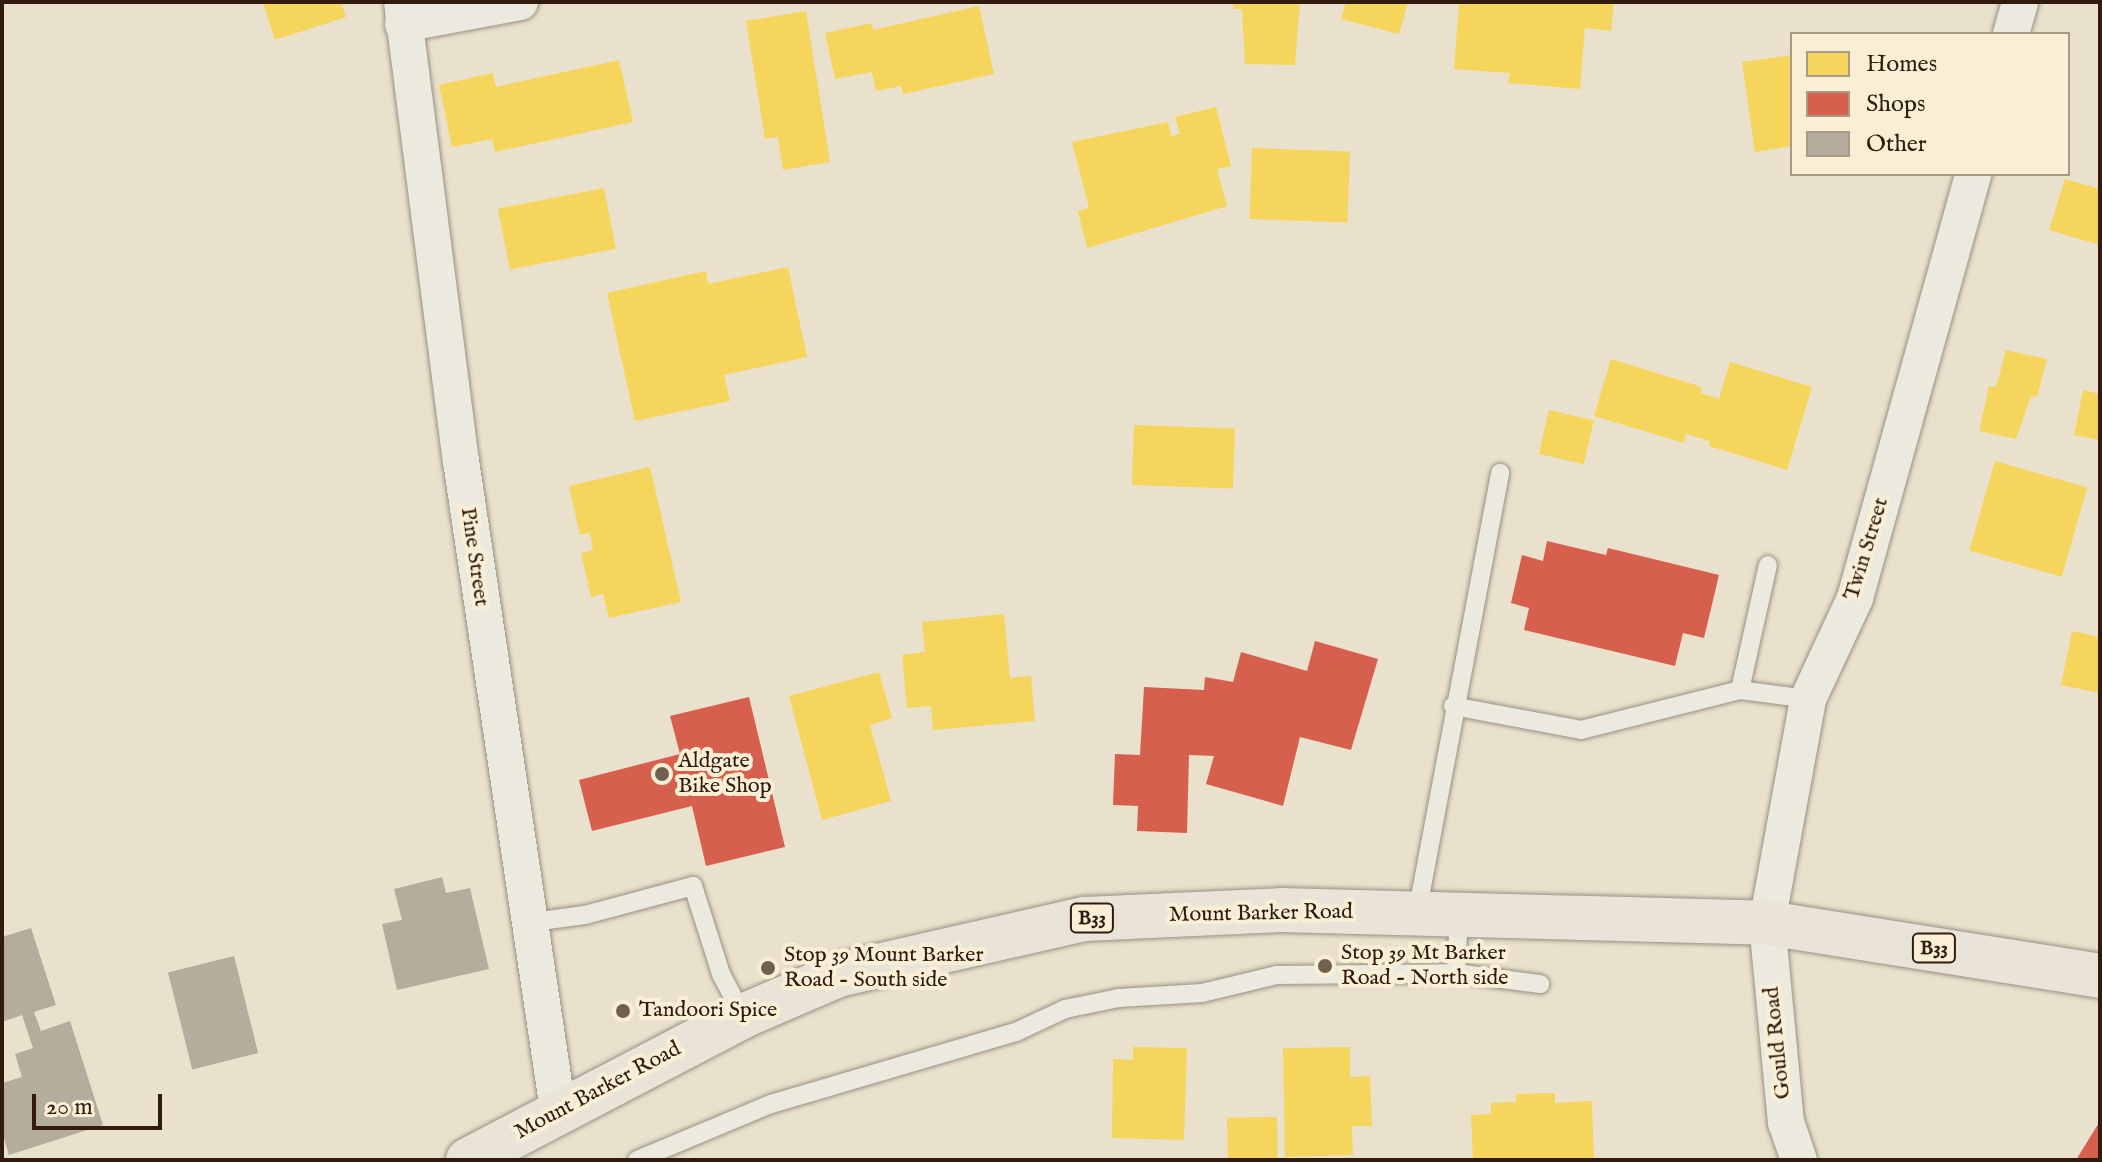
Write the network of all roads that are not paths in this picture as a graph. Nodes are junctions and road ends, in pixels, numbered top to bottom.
1 (520, 2) edge
2 (2020, 2) edge
3 (402, 13) edge
4 (2012, 32) edge
5 (1972, 176) edge
6 (1500, 473) dead end
7 (1768, 565) dead end
8 (1740, 690) junction
9 (1808, 699) junction
10 (1453, 706) junction
11 (1438, 913) junction
12 (533, 922) junction
13 (1767, 923) junction
14 (1456, 973) junction
15 (2100, 976) edge
16 (1540, 984) dead end
17 (743, 1016) junction
18 (558, 1110) junction
19 (473, 1159) edge
20 (637, 1160) edge
21 (1799, 1160) edge

1 - 3 street
2 - 4 street
3 - 12 street, Pine Street
5 - 9 street, Twin Street
6 - 10 lane
7 - 8 lane
8 - 9 lane
8 - 10 lane
9 - 13 street, Twin Street
10 - 11 lane
11 - 13 main road, Mount Barker Road / B33
11 - 14 lane
11 - 17 main road, Mount Barker Road / B33
12 - 17 lane
12 - 18 street, Pine Street
13 - 15 main road, Mount Barker Road / B33
13 - 21 street, Gould Road
14 - 16 lane
14 - 20 lane
17 - 18 main road, Mount Barker Road / B33
18 - 19 main road, Mount Barker Road / B33

